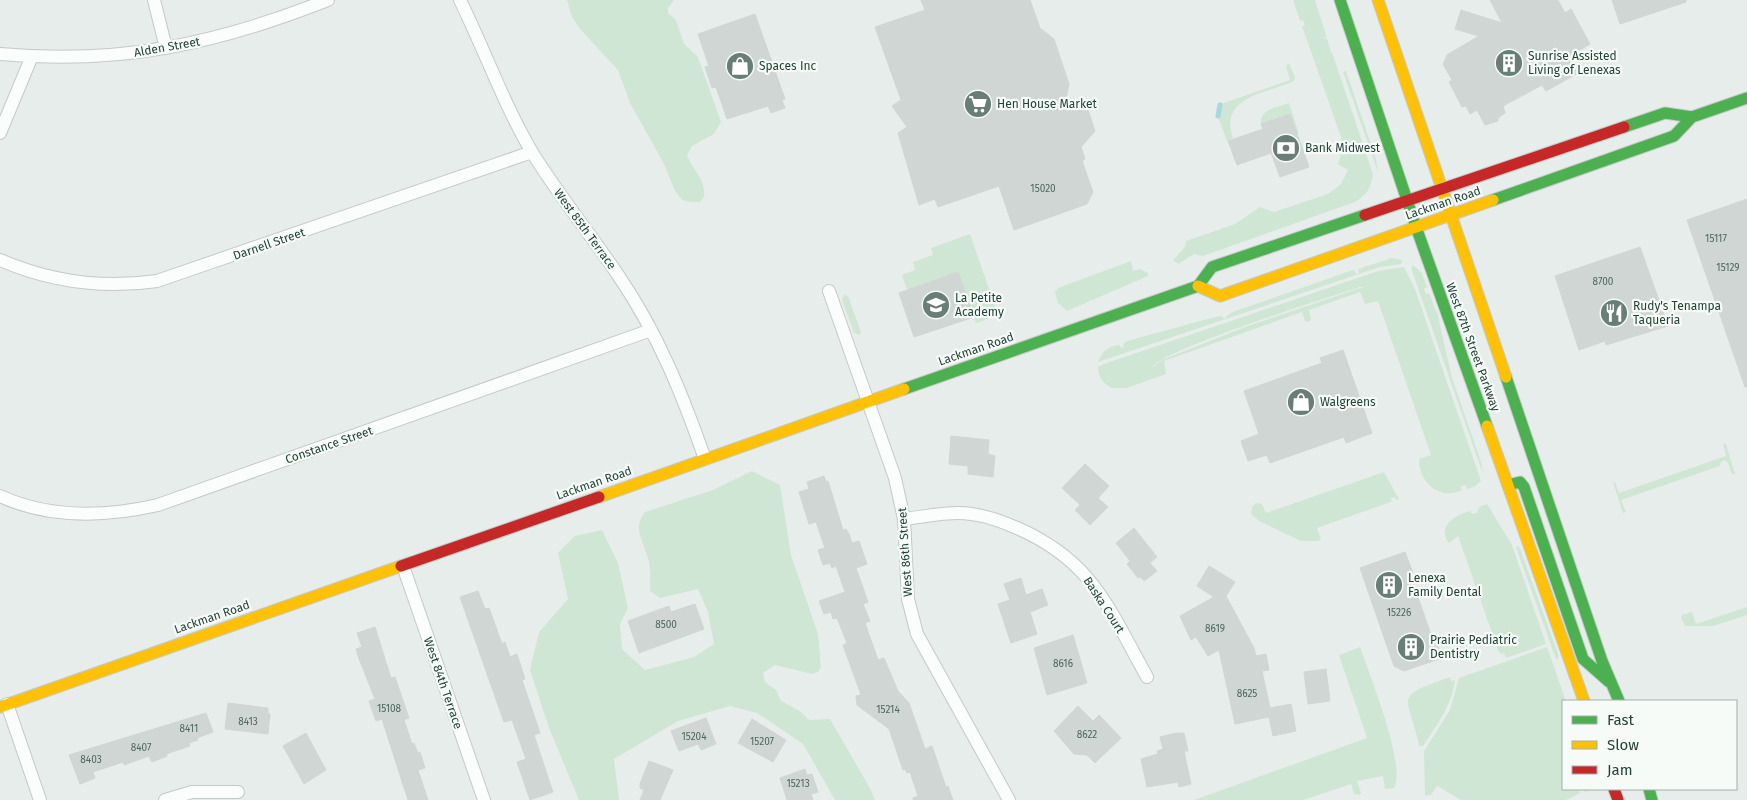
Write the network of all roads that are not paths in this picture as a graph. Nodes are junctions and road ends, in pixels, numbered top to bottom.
1 (154, 0) edge
2 (328, 0) edge
3 (460, 0) edge
4 (1340, 0) edge
5 (1378, 0) edge
6 (166, 48) junction
7 (0, 54) edge
8 (32, 56) junction
9 (1747, 98) edge
10 (1692, 117) junction
11 (0, 133) edge
12 (532, 152) junction
13 (1443, 188) junction
14 (1408, 201) junction
15 (1451, 214) junction
16 (1416, 227) junction
17 (0, 260) edge
18 (1198, 286) junction
19 (829, 291) dead end
20 (650, 330) junction
21 (869, 402) junction
22 (705, 459) junction
23 (1508, 485) junction
24 (0, 496) edge
25 (904, 519) junction
26 (403, 566) junction
27 (1147, 676) dead end
28 (1614, 686) junction
29 (1584, 700) edge
30 (1619, 700) edge
31 (3, 706) edge
32 (238, 792) dead end
33 (40, 800) edge
34 (165, 800) edge
35 (484, 800) edge
36 (1010, 800) edge

1 - 6 street
2 - 6 street, Alden Street
3 - 12 street, West 85th Terrace
4 - 14 main road, West 87th Street Parkway
5 - 13 main road, West 87th Street Parkway
6 - 8 street, Alden Street
7 - 8 street, Alden Street
8 - 11 street
9 - 10 main road, Lackman Road
10 - 13 main road, Lackman Road
10 - 15 main road, Lackman Road
12 - 17 street, Darnell Street
12 - 20 street, West 85th Terrace
13 - 14 main road, Lackman Road
13 - 15 main road, West 87th Street Parkway
14 - 16 main road, West 87th Street Parkway
14 - 18 main road, Lackman Road
15 - 16 main road, Lackman Road
15 - 28 main road, West 87th Street Parkway
16 - 18 main road, Lackman Road
16 - 23 main road, West 87th Street Parkway
18 - 21 main road, Lackman Road
19 - 21 street, West 86th Street
20 - 22 street, West 85th Terrace
20 - 24 street, Constance Street
21 - 22 main road, Lackman Road
21 - 25 street, West 86th Street
22 - 26 main road, Lackman Road
23 - 28 main road
23 - 29 main road, West 87th Street Parkway
25 - 27 street, Baska Court
25 - 36 street, West 86th Street
26 - 31 main road, Lackman Road
26 - 35 street, West 84th Terrace
28 - 30 main road, West 87th Street Parkway
31 - 33 street
32 - 34 street

